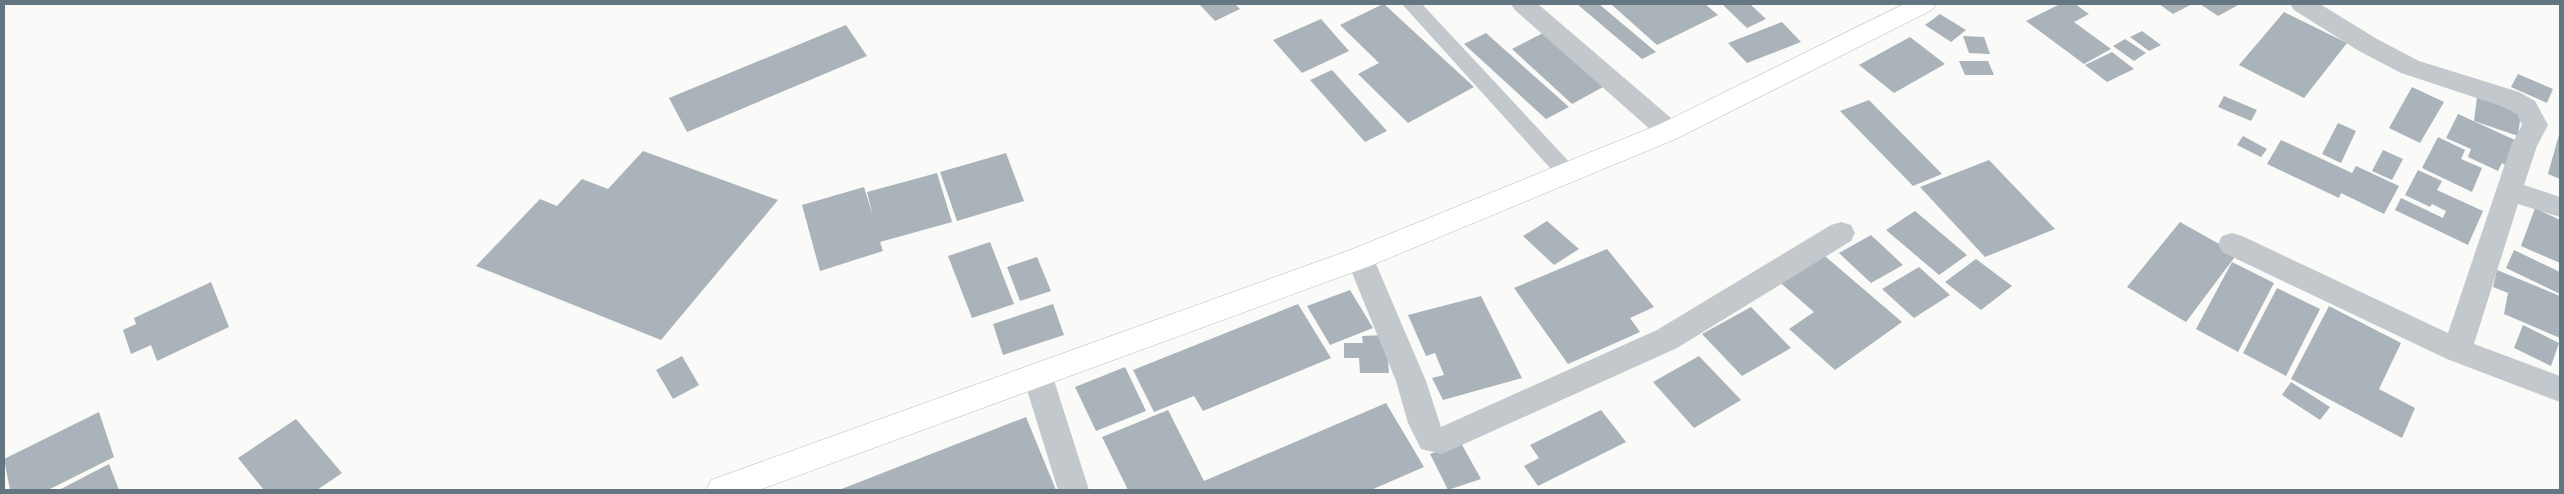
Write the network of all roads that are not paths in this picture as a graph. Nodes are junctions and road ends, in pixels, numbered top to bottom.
1 (1411, 4) edge
2 (1523, 4) edge
3 (1924, 4) edge
4 (2302, 4) edge
5 (1669, 131) junction
6 (1567, 173) junction
7 (2510, 191) junction
8 (2560, 207) edge
9 (1841, 233) dead end
10 (2232, 244) dead end
11 (1360, 258) junction
12 (2456, 350) junction
13 (1038, 377) junction
14 (2560, 389) edge
15 (722, 490) edge
16 (1074, 490) edge

1 - 6 lane
2 - 5 street
3 - 5 main road
4 - 7 street
5 - 6 main road
6 - 11 main road
7 - 8 street
7 - 12 street
9 - 11 street
10 - 12 street
11 - 13 main road
12 - 14 street
13 - 15 main road
13 - 16 street

